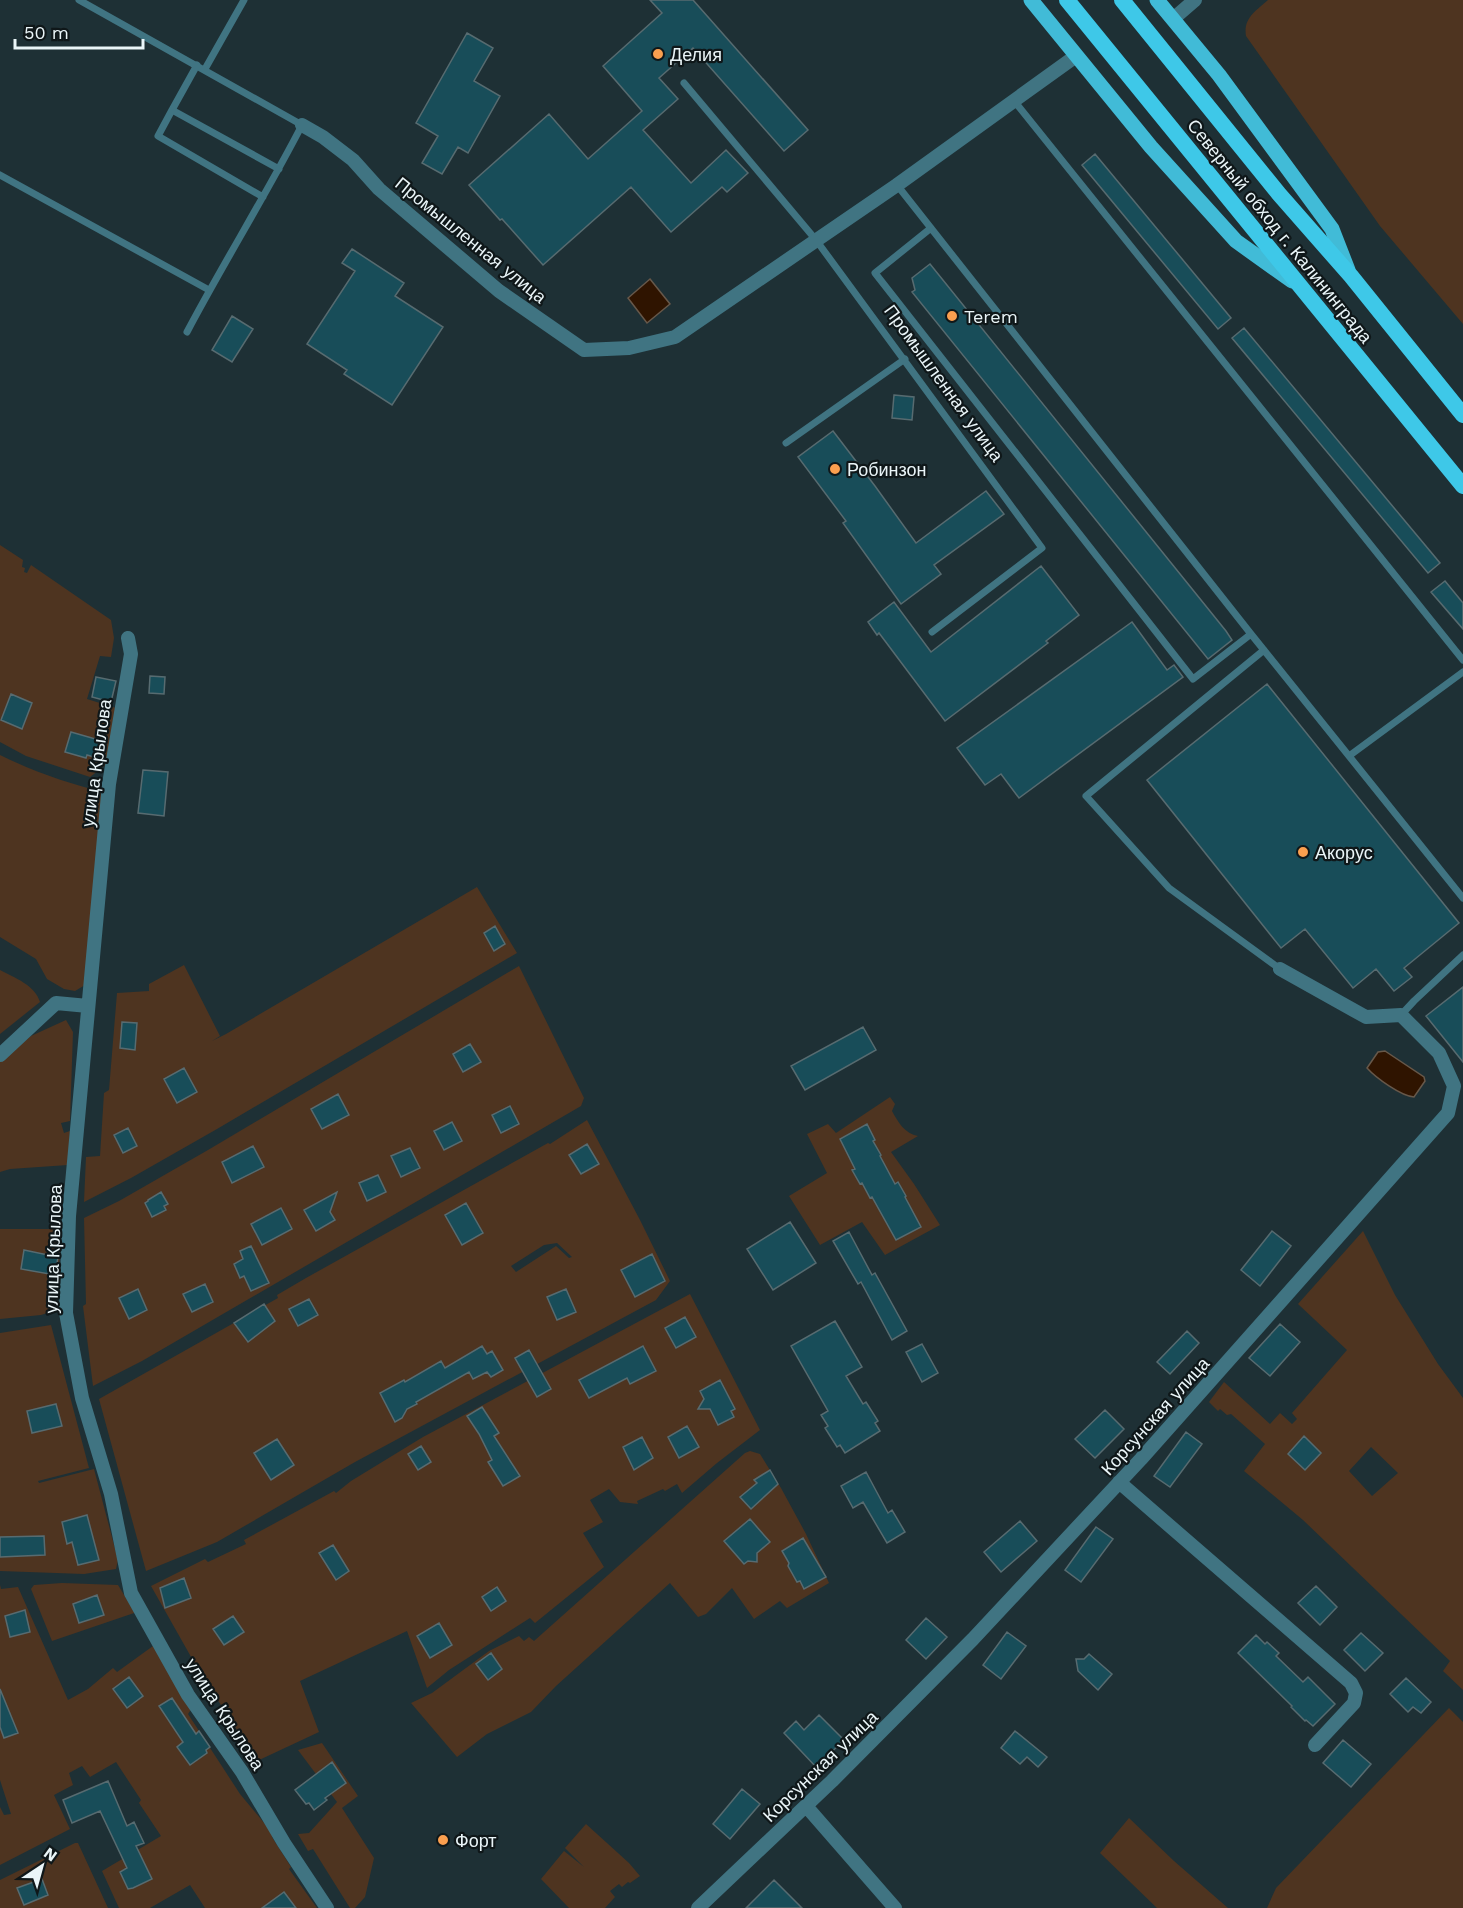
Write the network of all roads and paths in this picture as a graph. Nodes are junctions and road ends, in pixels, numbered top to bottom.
1 (79, 0) edge
2 (244, 0) edge
3 (1030, 0) edge
4 (1067, 0) edge
5 (1122, 0) edge
6 (1157, 0) edge
7 (1196, 0) edge
8 (1173, 19) junction
9 (1076, 56) junction
10 (197, 65) junction
11 (205, 69) junction
12 (684, 83) dead end
13 (1015, 102) junction
14 (172, 110) junction
15 (302, 125) junction
16 (279, 169) junction
17 (0, 175) edge
18 (897, 184) junction
19 (263, 197) junction
20 (931, 228) junction
21 (816, 240) junction
22 (1350, 276) junction
23 (1300, 287) junction
24 (209, 290) junction
25 (188, 332) dead end
26 (905, 360) junction
27 (1463, 415) edge
28 (786, 442) dead end
29 (1463, 486) edge
30 (932, 632) dead end
31 (1251, 634) junction
32 (128, 638) dead end
33 (1264, 650) junction
34 (1463, 660) edge
35 (1463, 672) edge
36 (1349, 756) junction
37 (1463, 898) edge
38 (1463, 956) edge
39 (1280, 969) joint
40 (88, 1006) junction
41 (1401, 1015) junction
42 (0, 1055) edge
43 (1119, 1482) junction
44 (1315, 1745) dead end
45 (806, 1806) junction
46 (327, 1908) edge
47 (698, 1908) edge
48 (895, 1908) edge

1 - 10 lane
2 - 11 lane
3 - 9 main road
4 - 23 highway, Северный обход г. Калининграда
5 - 22 highway, Северный обход г. Калининграда
6 - 8 main road
7 - 8 street
8 - 22 main road
9 - 13 street, Промышленная улица
9 - 23 main road
10 - 11 lane
10 - 14 lane
11 - 15 lane
12 - 21 lane
13 - 18 street, Промышленная улица
13 - 34 lane
14 - 16 lane
14 - 19 lane
15 - 16 lane
15 - 21 street, Промышленная улица
16 - 19 lane
17 - 24 lane
18 - 20 lane
18 - 21 street, Промышленная улица
19 - 24 lane
20 - 31 lane
20 - 31 lane
21 - 26 lane, Промышленная улица
22 - 27 highway, Северный обход г. Калининграда
23 - 29 highway, Северный обход г. Калининграда
24 - 25 lane
26 - 28 lane
26 - 30 lane, Промышленная улица
31 - 33 lane
32 - 40 street, улица Крылова
33 - 36 lane
33 - 39 lane
35 - 36 lane
36 - 37 lane
38 - 41 lane
39 - 41 street
40 - 42 street
40 - 46 street, улица Крылова
41 - 43 street, Корсунская улица
43 - 44 street
43 - 45 street, Корсунская улица
45 - 47 street, Корсунская улица
45 - 48 street

